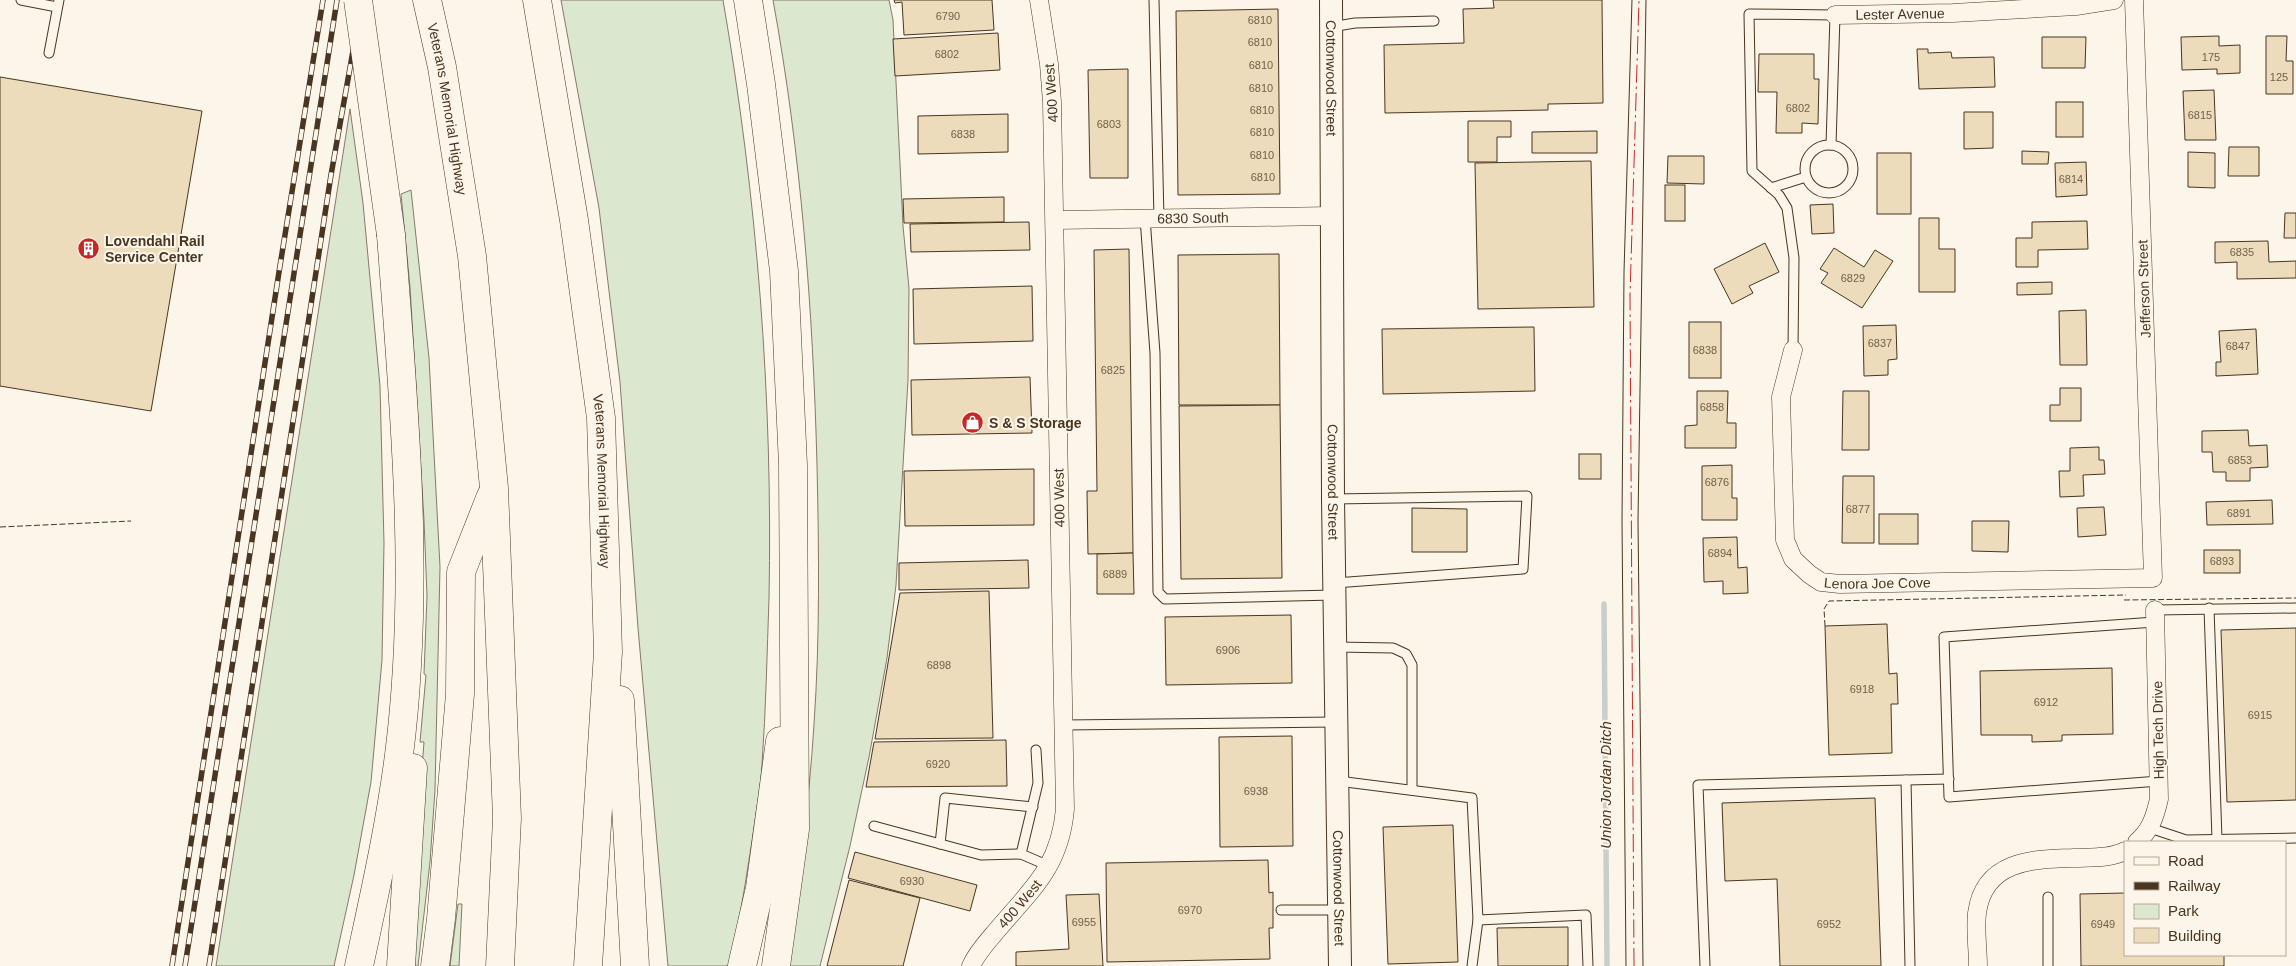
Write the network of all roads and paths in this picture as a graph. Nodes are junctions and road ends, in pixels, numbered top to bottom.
1 (21, 0) edge
2 (358, 0) edge
3 (427, 0) edge
4 (537, 0) edge
5 (748, 0) edge
6 (1039, 0) edge
7 (1154, 0) edge
8 (1331, 0) edge
9 (2114, 0) edge
10 (2134, 0) edge
11 (58, 4) edge
12 (1836, 15) junction
13 (1434, 21) dead end
14 (1331, 27) junction
15 (48, 53) dead end
16 (1831, 145) junction
17 (1806, 177) junction
18 (1771, 188) junction
19 (1330, 216) junction
20 (1152, 218) junction
21 (1055, 220) junction
22 (1793, 350) joint
23 (601, 418) junction
24 (494, 488) junction
25 (1333, 500) junction
26 (2153, 578) joint
27 (1334, 589) junction
28 (2209, 608) junction
29 (2296, 608) edge
30 (409, 612) junction
31 (2155, 616) junction
32 (795, 630) junction
33 (1335, 647) junction
34 (1336, 722) junction
35 (1063, 725) junction
36 (1036, 750) dead end
37 (1949, 779) junction
38 (1906, 780) junction
39 (1338, 781) junction
40 (2159, 781) junction
41 (1412, 790) junction
42 (1032, 807) junction
43 (874, 826) dead end
44 (2150, 828) junction
45 (2296, 838) edge
46 (2217, 839) junction
47 (2138, 841) edge
48 (940, 844) junction
49 (2124, 851) edge
50 (1021, 854) junction
51 (1050, 866) junction
52 (2048, 897) dead end
53 (1281, 910) dead end
54 (1339, 910) junction
55 (1478, 920) junction
56 (359, 966) edge
57 (402, 966) edge
58 (435, 966) edge
59 (500, 966) edge
60 (588, 966) edge
61 (635, 966) edge
62 (742, 966) edge
63 (776, 966) edge
64 (971, 966) edge
65 (1340, 966) edge
66 (1472, 966) edge
67 (1588, 966) edge
68 (1705, 966) edge
69 (1910, 966) edge
70 (1978, 966) edge
71 (2048, 966) edge

1 - 11 lane
2 - 30 highway, bridge
3 - 24 highway, Veterans Memorial Highway
4 - 23 highway, Veterans Memorial Highway
5 - 32 highway
6 - 21 street, 400 West
7 - 20 lane
8 - 14 street, Cottonwood Street
9 - 12 street, Lester Avenue
10 - 26 street, Jefferson Street
11 - 15 lane
12 - 16 lane
12 - 18 lane
13 - 14 lane
14 - 19 street, Cottonwood Street
16 - 17 lane
16 - 17 lane
17 - 18 lane
18 - 22 lane
19 - 20 street, 6830 South
19 - 25 street, Cottonwood Street
20 - 21 street, 6830 South
20 - 27 lane
21 - 35 street, 400 West
22 - 26 street, Lenora Joe Cove
23 - 60 highway, Veterans Memorial Highway
23 - 61 highway
24 - 58 highway
24 - 59 highway, Veterans Memorial Highway
25 - 27 street, Cottonwood Street
25 - 27 lane
27 - 33 street, Cottonwood Street
28 - 29 lane
28 - 31 lane
28 - 46 lane
30 - 56 highway
30 - 57 highway
31 - 37 lane
31 - 40 street, High Tech Drive
32 - 62 highway
32 - 63 highway
33 - 34 street, Cottonwood Street
33 - 41 lane
34 - 35 lane
34 - 39 street, Cottonwood Street
35 - 51 street, 400 West
36 - 42 lane
37 - 38 lane
37 - 40 lane
38 - 68 lane
38 - 69 lane
39 - 41 lane
39 - 54 street, Cottonwood Street
40 - 44 street, High Tech Drive
41 - 55 lane
42 - 48 lane
42 - 50 lane
43 - 48 lane
44 - 46 lane
44 - 47 street, High Tech Drive
45 - 46 lane
48 - 50 lane
49 - 70 street
50 - 51 lane
51 - 64 street, 400 West
52 - 71 lane
53 - 54 lane
54 - 65 street, Cottonwood Street
55 - 66 lane
55 - 67 lane

